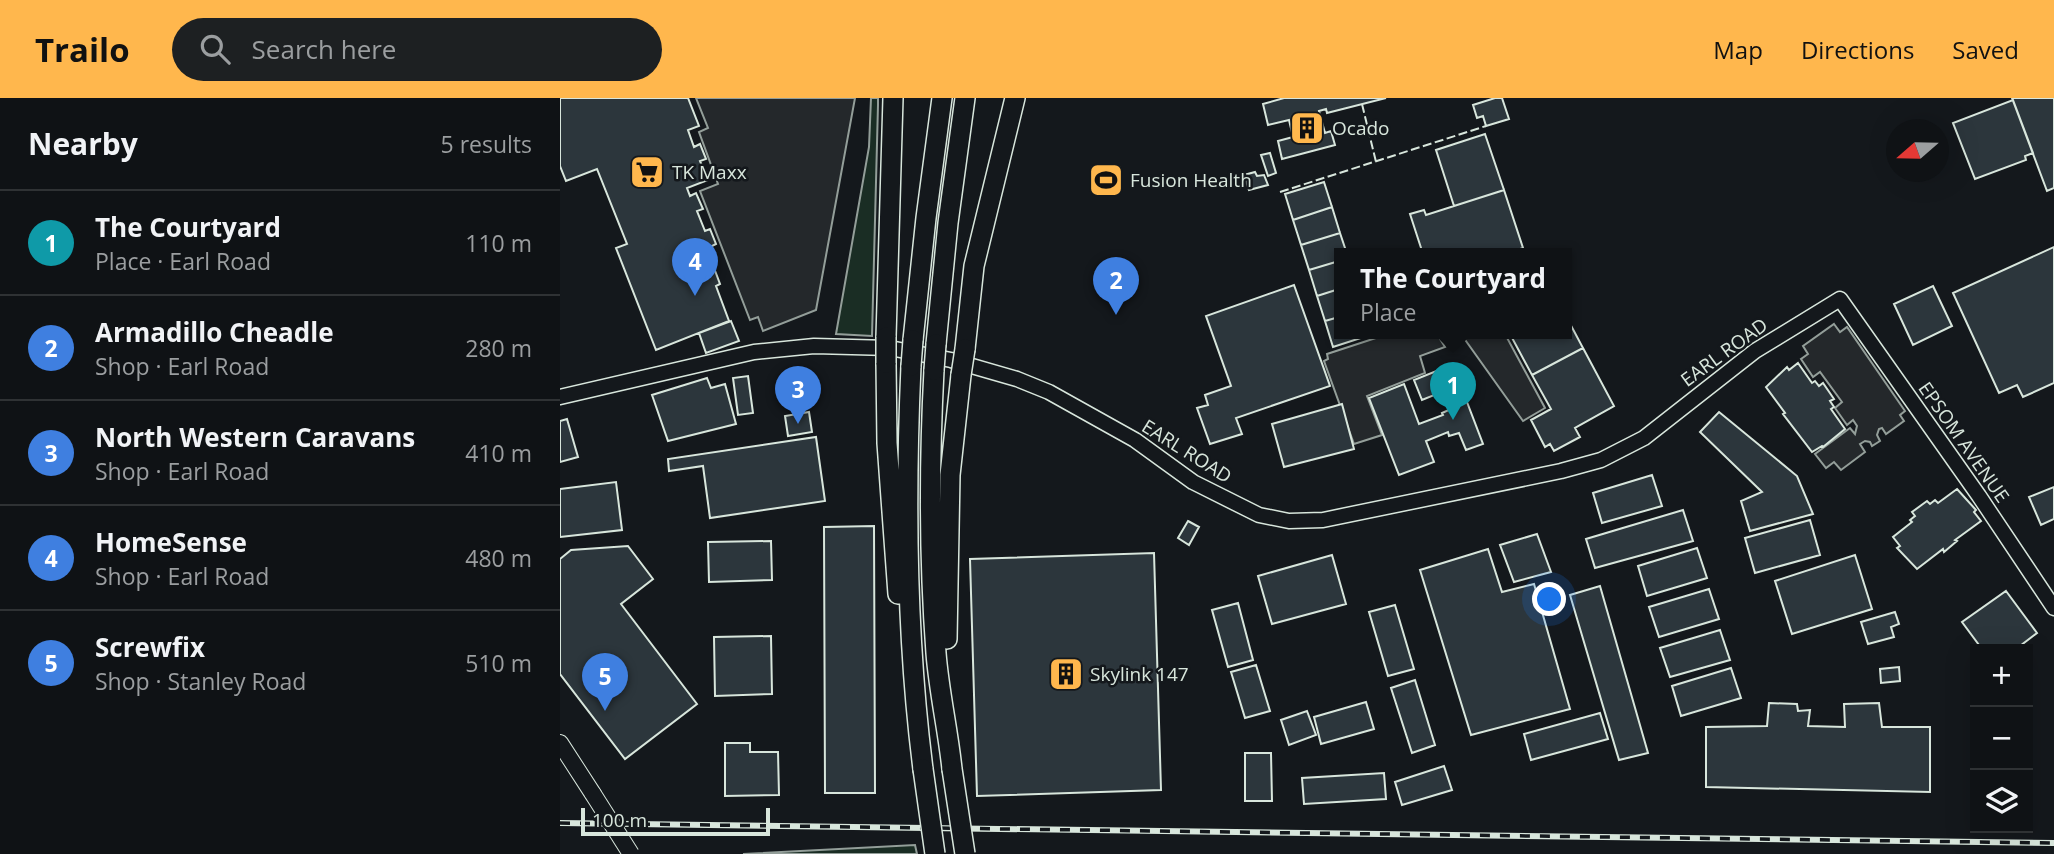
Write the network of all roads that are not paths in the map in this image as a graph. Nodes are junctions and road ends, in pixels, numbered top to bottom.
1 (892, 98) edge
2 (942, 98) edge
3 (965, 98) edge
4 (1016, 98) edge
5 (1840, 299) joint
6 (560, 397) edge
7 (2054, 608) edge
8 (560, 743) edge
9 (922, 762) junction
10 (951, 762) junction
11 (631, 854) edge
12 (935, 854) edge
13 (965, 854) edge

1 - 9 highway, bridge
2 - 9 highway, bridge
3 - 10 highway, bridge
4 - 10 highway, bridge
5 - 6 street, EARL ROAD
5 - 7 street, EPSOM AVENUE
8 - 11 main road, bridge
9 - 12 highway, bridge
10 - 13 highway, bridge

